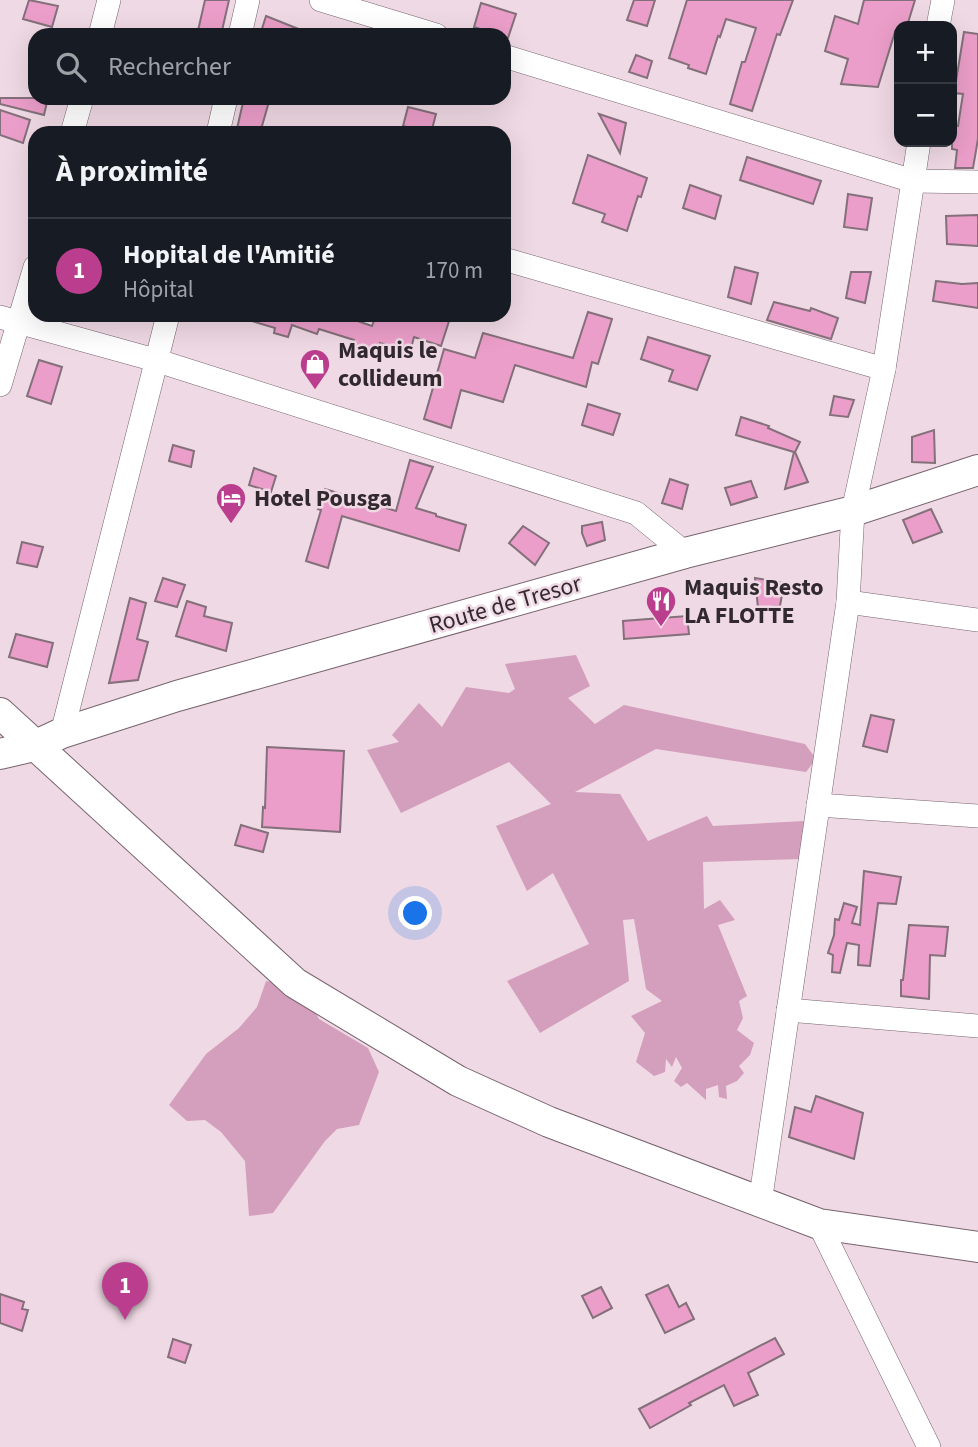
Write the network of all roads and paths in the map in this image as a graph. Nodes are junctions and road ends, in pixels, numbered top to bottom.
1 (109, 0) edge
2 (248, 0) edge
3 (321, 0) edge
4 (943, 0) edge
5 (939, 21) edge
6 (102, 28) edge
7 (242, 28) edge
8 (413, 28) edge
9 (511, 58) edge
10 (82, 105) edge
11 (224, 105) edge
12 (80, 126) edge
13 (220, 126) edge
14 (918, 147) edge
15 (913, 181) junction
16 (978, 182) edge
17 (511, 261) edge
18 (28, 282) edge
19 (10, 321) edge
20 (166, 322) edge
21 (155, 359) junction
22 (884, 369) junction
23 (0, 384) edge
24 (978, 470) edge
25 (853, 511) junction
26 (685, 554) junction
27 (848, 602) junction
28 (978, 620) edge
29 (0, 713) edge
30 (61, 733) junction
31 (34, 746) junction
32 (0, 754) edge
33 (818, 805) junction
34 (978, 816) edge
35 (788, 1010) junction
36 (978, 1026) edge
37 (760, 1203) junction
38 (819, 1224) junction
39 (978, 1247) edge
40 (929, 1447) edge

1 - 6 street
2 - 7 street
3 - 8 street
4 - 5 street
9 - 15 street
10 - 12 street
11 - 13 street
14 - 15 street
15 - 16 street
15 - 22 street
17 - 22 street
18 - 19 street
19 - 21 street
19 - 23 street
20 - 21 street
21 - 26 street
21 - 30 street
22 - 25 street
24 - 25 street, Route de Tresor
25 - 26 street, Route de Tresor
25 - 27 street
25 - 30 street
26 - 30 street, Route de Tresor
27 - 28 street
27 - 33 street
29 - 31 street
30 - 31 street, Route de Tresor
31 - 32 street, Route de Tresor
31 - 37 street
33 - 34 street
33 - 35 street
35 - 36 street
35 - 37 street
37 - 38 street
38 - 39 street
38 - 40 street

